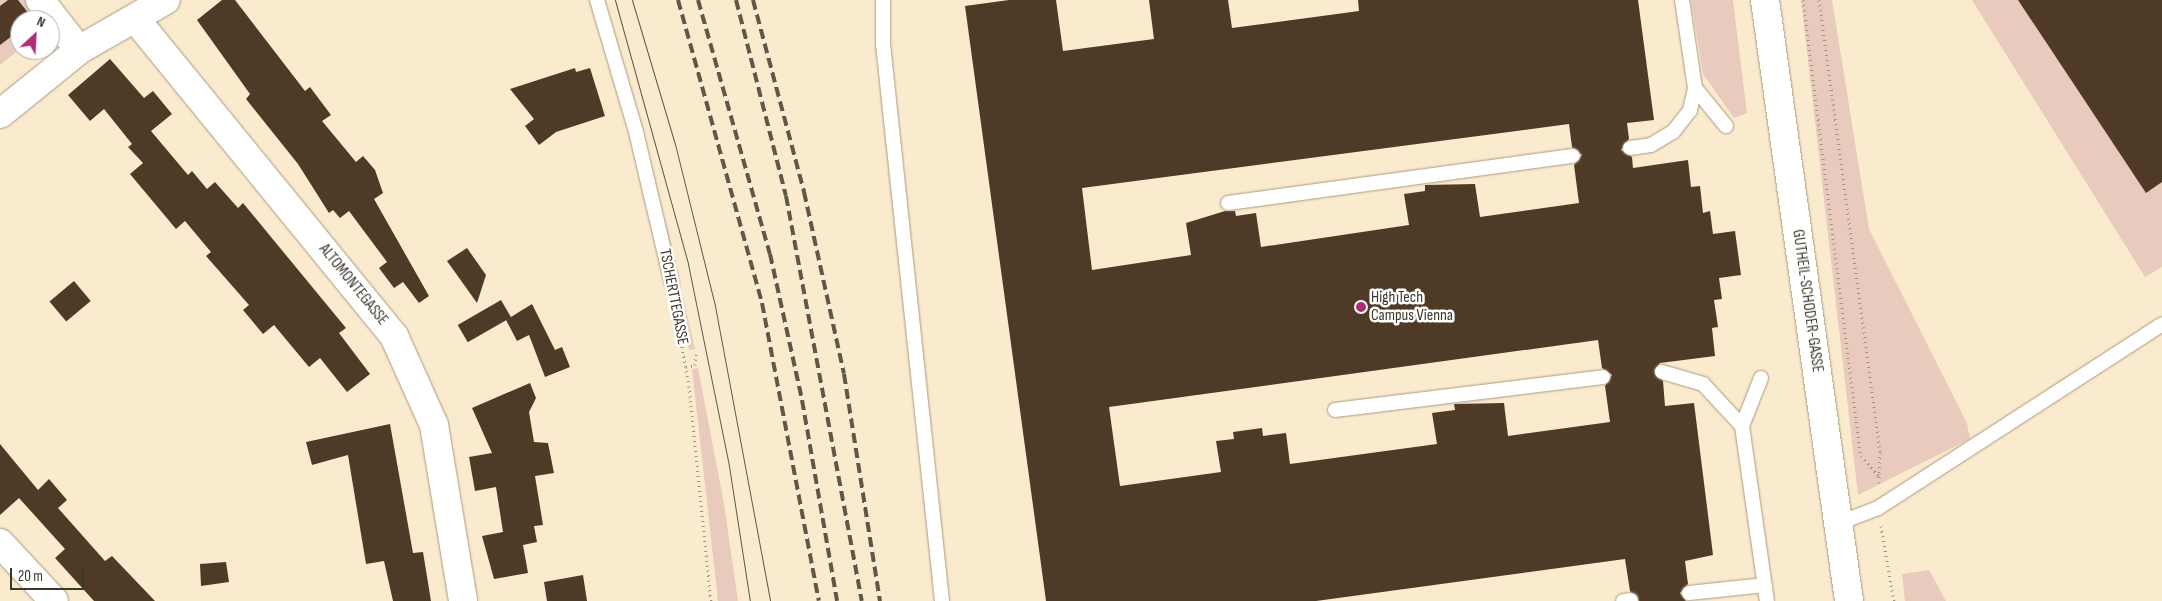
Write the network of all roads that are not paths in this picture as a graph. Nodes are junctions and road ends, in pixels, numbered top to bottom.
1 (40, 0) edge
2 (166, 0) edge
3 (597, 0) edge
4 (883, 0) edge
5 (1682, 0) edge
6 (1765, 0) edge
7 (137, 21) junction
8 (79, 50) junction
9 (1695, 88) junction
10 (0, 114) edge
11 (1726, 126) dead end
12 (1630, 148) dead end
13 (1573, 156) dead end
14 (1228, 203) dead end
15 (672, 284) road end
16 (2162, 324) edge
17 (1662, 372) dead end
18 (1603, 377) dead end
19 (1761, 378) dead end
20 (1335, 410) dead end
21 (1742, 426) junction
22 (1840, 523) junction
23 (0, 543) edge
24 (1765, 585) junction
25 (1689, 593) dead end
26 (54, 601) edge
27 (463, 601) edge
28 (942, 601) edge
29 (1767, 601) edge
30 (1849, 601) edge

1 - 8 street
2 - 7 street
3 - 15 lane, TSCHERTTEGASSE
4 - 28 lane
5 - 9 lane
6 - 22 street, GUTHEIL-SCHODER-GASSE
7 - 8 street
7 - 27 street, ALTOMONTEGASSE
8 - 10 street
9 - 11 lane
9 - 12 lane
13 - 14 lane
16 - 22 lane
17 - 21 lane
18 - 20 lane
19 - 21 lane
21 - 24 lane
22 - 30 street, GUTHEIL-SCHODER-GASSE
23 - 26 street
24 - 25 lane
24 - 29 lane

